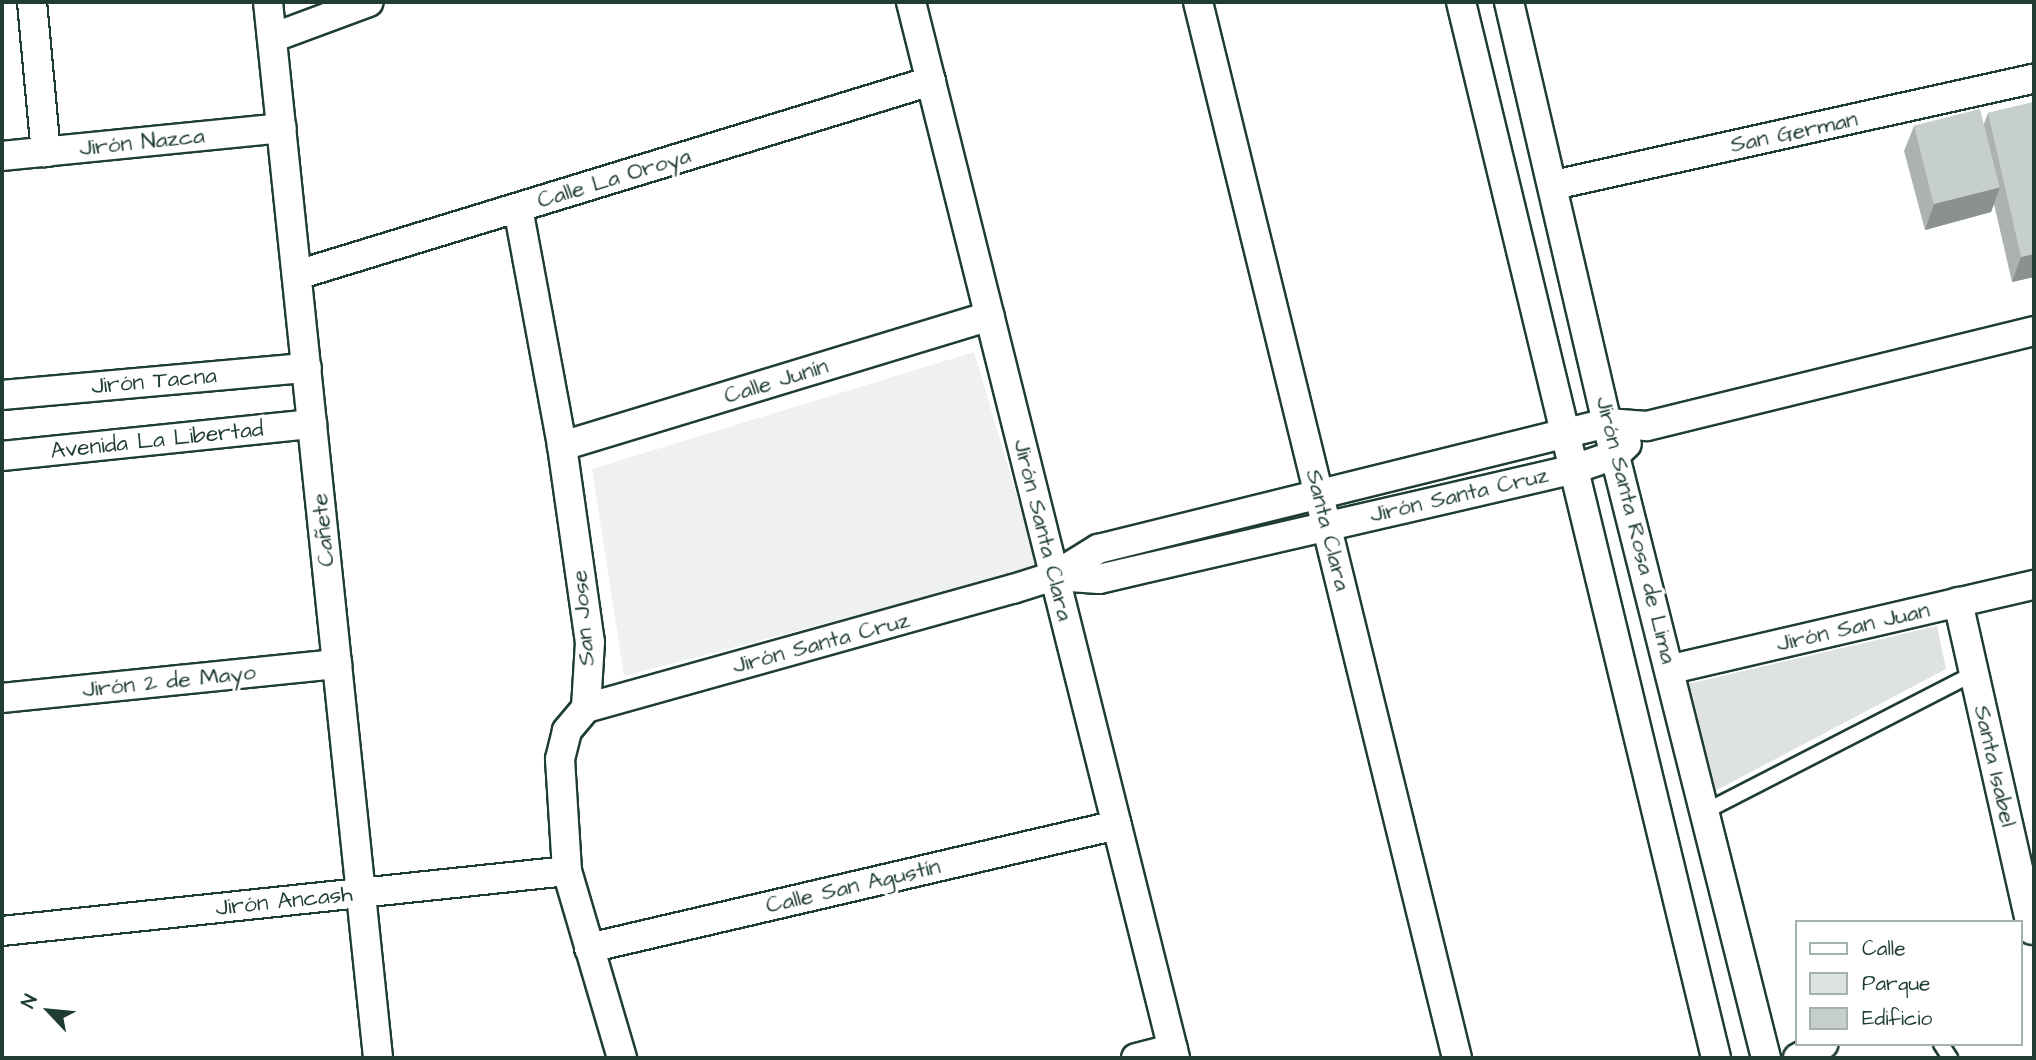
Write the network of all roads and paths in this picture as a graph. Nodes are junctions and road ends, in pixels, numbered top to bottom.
1 (32, 2) edge
2 (268, 2) edge
3 (369, 2) edge
4 (911, 2) edge
5 (1198, 2) edge
6 (1461, 2) edge
7 (1509, 2) edge
8 (272, 38) junction
9 (2034, 79) edge
10 (931, 81) junction
11 (282, 128) junction
12 (46, 152) junction
13 (2, 156) edge
14 (1554, 185) junction
15 (517, 208) junction
16 (297, 275) junction
17 (990, 316) junction
18 (2034, 331) edge
19 (307, 368) junction
20 (2, 395) edge
21 (1607, 423) junction
22 (312, 424) junction
23 (1647, 426) junction
24 (1566, 434) junction
25 (562, 446) junction
26 (1615, 455) junction
27 (2, 456) edge
28 (1574, 469) junction
29 (1319, 495) junction
30 (1327, 526) junction
31 (1054, 576) junction
32 (2034, 585) edge
33 (1958, 602) junction
34 (337, 664) junction
35 (1672, 669) junction
36 (1974, 673) junction
37 (2, 698) edge
38 (586, 708) junction
39 (1706, 811) junction
40 (1117, 825) junction
41 (567, 871) junction
42 (361, 893) junction
43 (2, 931) edge
44 (2029, 932) edge
45 (589, 948) junction
46 (1820, 1046) edge
47 (1174, 1053) edge
48 (378, 1058) edge
49 (622, 1058) edge
50 (1136, 1058) edge
51 (1457, 1058) edge
52 (1716, 1058) edge
53 (1763, 1058) edge
54 (1798, 1058) edge

1 - 12 street
2 - 8 street, Cañete
3 - 8 street
4 - 10 street, Jirón Santa Clara
5 - 29 street, Santa Clara
6 - 24 street, Jirón Santa Rosa de Lima
7 - 14 street, Jirón Santa Rosa de Lima
8 - 11 street, Cañete
9 - 14 street, San German
10 - 15 street, Calle La Oroya
10 - 17 street, Jirón Santa Clara
11 - 12 street, Jirón Nazca
11 - 16 street, Cañete
12 - 13 street, Jirón Nazca
14 - 21 street, Jirón Santa Rosa de Lima
15 - 16 street, Calle La Oroya
15 - 25 street, San Jose
16 - 19 street, Cañete
17 - 25 street, Calle Junín
17 - 31 street, Jirón Santa Clara
18 - 23 street, Jirón Santa Cruz
19 - 20 street, Jirón Tacna
19 - 22 street, Cañete
21 - 23 street, Jirón Santa Cruz
21 - 24 street, Jirón Santa Cruz
21 - 26 street, Jirón Santa Rosa de Lima
22 - 27 street, Avenida La Libertad
22 - 34 street, Cañete
23 - 26 street, Jirón Santa Cruz
24 - 28 street, Jirón Santa Rosa de Lima
24 - 29 street, Jirón Santa Cruz
25 - 38 street, San Jose
26 - 28 street, Jirón Santa Cruz
26 - 35 street, Jirón Santa Rosa de Lima
28 - 30 street, Jirón Santa Cruz
28 - 52 street, Jirón Santa Rosa de Lima
29 - 30 street, Santa Clara
29 - 31 street, Jirón Santa Cruz
30 - 31 street, Jirón Santa Cruz
30 - 51 street, Santa Clara
31 - 38 street, Jirón Santa Cruz
31 - 40 street, Jirón Santa Clara
32 - 33 street, Jirón San Juan
33 - 35 street, Jirón San Juan
33 - 36 street, Santa Isabel
34 - 37 street, Jirón 2 de Mayo
34 - 42 street, Cañete
35 - 39 street, Jirón Santa Rosa de Lima
36 - 39 lane
36 - 44 street, Santa Isabel
38 - 41 street
39 - 53 street, Jirón Santa Rosa de Lima
40 - 45 street, Calle San Agustín
40 - 47 street, Jirón Santa Clara
41 - 42 street, Jirón Ancash
41 - 45 street
42 - 43 street, Jirón Ancash
42 - 48 street, Cañete
45 - 49 street
46 - 54 street
47 - 50 street

